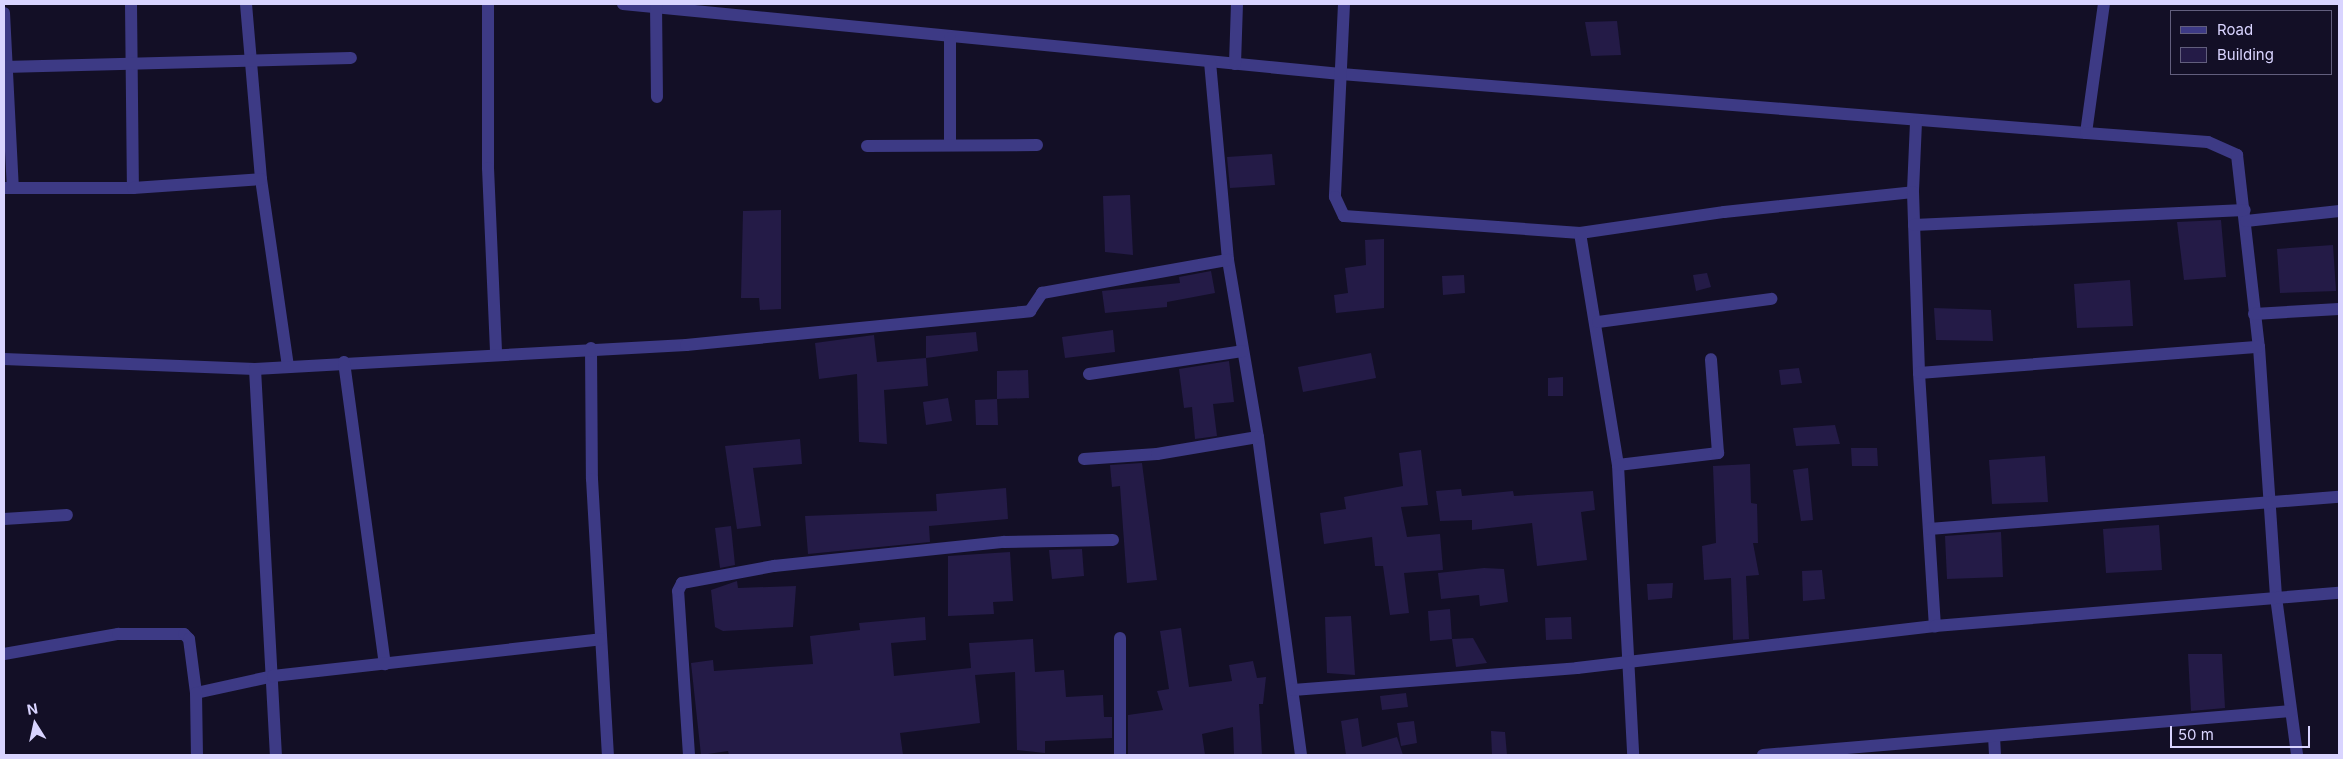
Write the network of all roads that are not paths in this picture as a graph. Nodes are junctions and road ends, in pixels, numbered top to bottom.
1 (132, 4) edge
2 (246, 4) edge
3 (488, 4) edge
4 (623, 4) edge
5 (1237, 4) edge
6 (1344, 4) edge
7 (2104, 4) edge
8 (656, 5) edge
9 (4, 13) edge
10 (950, 38) junction
11 (248, 58) junction
12 (352, 58) dead end
13 (132, 61) junction
14 (1210, 62) junction
15 (1235, 64) junction
16 (5, 66) edge
17 (1341, 74) junction
18 (657, 97) dead end
19 (1916, 122) junction
20 (2086, 133) junction
21 (950, 145) junction
22 (1038, 145) dead end
23 (867, 146) dead end
24 (261, 180) junction
25 (8, 188) edge
26 (133, 188) junction
27 (1913, 192) junction
28 (2339, 211) edge
29 (2245, 216) junction
30 (1914, 224) junction
31 (1580, 233) junction
32 (1228, 260) junction
33 (1771, 299) dead end
34 (2339, 308) edge
35 (2254, 314) junction
36 (1598, 322) junction
37 (2259, 347) junction
38 (591, 348) junction
39 (1242, 351) junction
40 (496, 353) junction
41 (4, 359) edge
42 (1711, 359) dead end
43 (344, 362) junction
44 (288, 366) junction
45 (255, 369) junction
46 (1919, 373) junction
47 (1089, 374) dead end
48 (1258, 437) junction
49 (1084, 459) dead end
50 (1618, 465) junction
51 (2339, 497) edge
52 (2272, 502) junction
53 (67, 515) dead end
54 (4, 519) edge
55 (1929, 529) junction
56 (1113, 540) dead end
57 (2339, 592) edge
58 (2276, 597) junction
59 (1935, 626) junction
60 (601, 638) junction
61 (1120, 638) dead end
62 (4, 654) edge
63 (1632, 662) junction
64 (385, 664) junction
65 (272, 676) junction
66 (1293, 690) junction
67 (196, 693) junction
68 (2290, 711) junction
69 (1994, 736) junction
70 (197, 755) edge
71 (276, 755) edge
72 (608, 755) edge
73 (689, 755) edge
74 (1120, 755) edge
75 (1301, 755) edge
76 (1633, 755) edge
77 (1763, 755) edge
78 (1995, 755) edge
79 (2297, 755) edge

1 - 13 street
2 - 11 street
3 - 40 street
4 - 8 street
5 - 15 street
6 - 17 street
7 - 20 street
8 - 10 street
8 - 18 street
9 - 16 street
10 - 14 street
10 - 21 street
11 - 12 street
11 - 13 street
11 - 24 street
13 - 16 street
13 - 26 street
14 - 15 street
14 - 32 street
15 - 17 street
16 - 25 street
17 - 19 street
17 - 31 street
19 - 20 street
19 - 27 street
20 - 29 street
21 - 22 street
21 - 23 street
24 - 26 street
24 - 44 street
25 - 26 street
27 - 30 street
27 - 31 street
28 - 29 street
29 - 30 street
29 - 35 street
30 - 46 street
31 - 36 street
32 - 38 street
32 - 39 street
33 - 36 street
34 - 35 street
35 - 37 street
36 - 50 street
37 - 46 street
37 - 52 street
38 - 40 street
38 - 60 street
39 - 47 street
39 - 48 street
40 - 43 street
41 - 45 street
42 - 50 street
43 - 44 street
43 - 64 street
44 - 45 street
45 - 65 street
46 - 55 street
48 - 49 street
48 - 66 street
50 - 63 street
51 - 52 street
52 - 55 street
52 - 58 street
53 - 54 street
55 - 59 street
56 - 73 street
57 - 58 street
58 - 59 street
58 - 68 street
59 - 63 street
60 - 64 street
60 - 72 street
61 - 74 street
62 - 67 street
63 - 66 street
63 - 76 street
64 - 65 street
65 - 67 street
65 - 71 street
66 - 75 street
67 - 70 street
68 - 69 street
68 - 79 street
69 - 77 street
69 - 78 street

